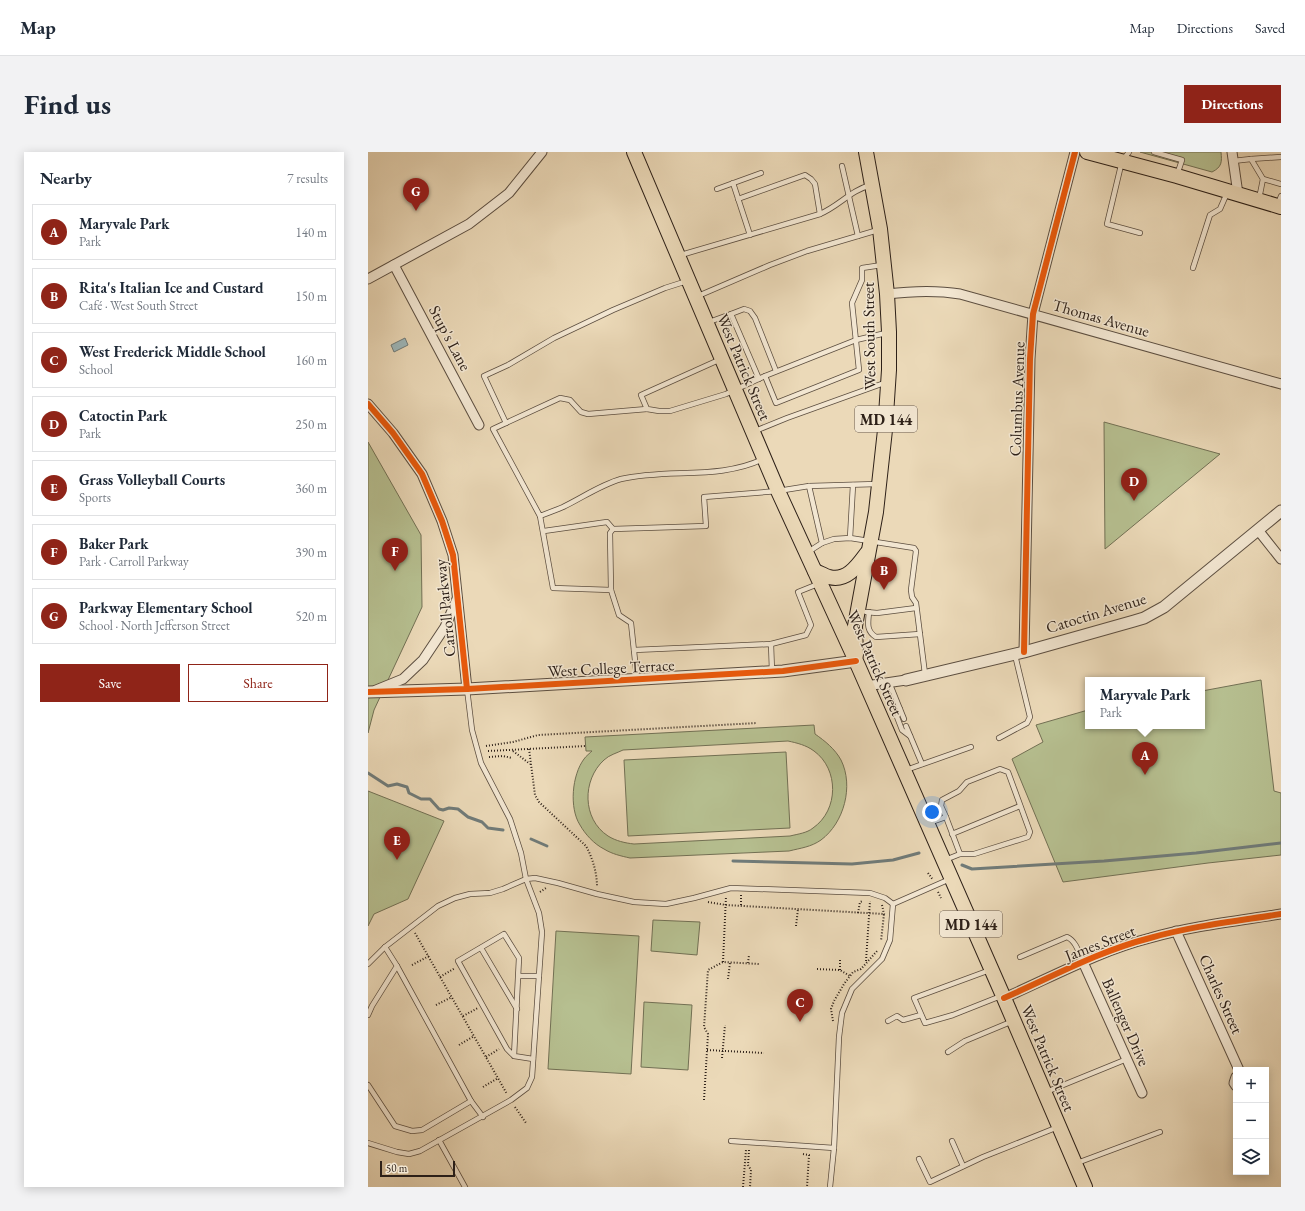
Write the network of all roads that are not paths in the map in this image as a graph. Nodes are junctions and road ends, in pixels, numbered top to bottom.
1 (542, 152) edge
2 (634, 152) edge
3 (866, 152) edge
4 (1075, 152) edge
5 (1087, 152) edge
6 (1154, 152) edge
7 (1126, 156) edge
8 (1232, 156) edge
9 (1281, 157) edge
10 (1251, 159) junction
11 (842, 166) dead end
12 (761, 173) dead end
13 (1177, 176) junction
14 (1263, 179) junction
15 (733, 183) junction
16 (1281, 184) edge
17 (872, 185) junction
18 (717, 189) dead end
19 (1233, 193) junction
20 (848, 195) junction
21 (738, 199) junction
22 (1258, 200) junction
23 (1280, 203) edge
24 (820, 214) junction
25 (880, 229) junction
26 (1140, 233) dead end
27 (750, 235) junction
28 (858, 236) junction
29 (679, 256) junction
30 (394, 265) junction
31 (884, 265) junction
32 (1193, 268) dead end
33 (368, 280) edge
34 (688, 280) junction
35 (887, 294) junction
36 (696, 297) junction
37 (730, 314) junction
38 (1032, 314) junction
39 (707, 322) junction
40 (889, 332) junction
41 (856, 340) junction
42 (722, 358) junction
43 (776, 371) junction
44 (765, 376) junction
45 (759, 379) junction
46 (888, 382) junction
47 (1281, 384) edge
48 (735, 390) junction
49 (368, 404) edge
50 (647, 409) junction
51 (506, 423) junction
52 (479, 425) dead end
53 (753, 432) junction
54 (765, 458) junction
55 (879, 484) junction
56 (853, 485) junction
57 (809, 486) junction
58 (778, 491) junction
59 (1281, 511) edge
60 (540, 516) junction
61 (613, 529) junction
62 (1258, 530) junction
63 (544, 531) junction
64 (850, 538) junction
65 (822, 543) junction
66 (871, 545) junction
67 (807, 553) junction
68 (1281, 559) edge
69 (818, 577) junction
70 (611, 590) junction
71 (457, 597) junction
72 (916, 608) junction
73 (863, 612) junction
74 (920, 634) junction
75 (771, 644) junction
76 (634, 650) junction
77 (1019, 653) junction
78 (856, 661) junction
79 (772, 671) junction
80 (925, 675) junction
81 (637, 679) junction
82 (906, 680) joint
83 (889, 682) junction
84 (866, 686) junction
85 (467, 689) junction
86 (370, 692) edge
87 (900, 709) junction
88 (904, 719) dead end
89 (906, 726) dead end
90 (910, 736) junction
91 (999, 738) dead end
92 (971, 747) dead end
93 (922, 764) junction
94 (904, 771) junction
95 (1020, 806) junction
96 (946, 817) junction
97 (927, 824) junction
98 (952, 834) junction
99 (960, 854) junction
100 (944, 861) junction
101 (526, 879) junction
102 (951, 879) junction
103 (893, 904) junction
104 (1281, 914) edge
105 (1176, 931) junction
106 (385, 947) junction
107 (481, 948) junction
108 (1020, 957) dead end
109 (1084, 962) junction
110 (368, 964) edge
111 (397, 966) junction
112 (991, 969) junction
113 (519, 976) junction
114 (539, 976) junction
115 (1003, 997) junction
116 (517, 1009) junction
117 (368, 1015) edge
118 (921, 1015) junction
119 (888, 1021) dead end
120 (1014, 1021) junction
121 (948, 1052) dead end
122 (514, 1056) junction
123 (533, 1059) junction
124 (1127, 1059) junction
125 (1238, 1067) edge
126 (368, 1085) edge
127 (1044, 1092) junction
128 (1142, 1094) dead end
129 (471, 1101) junction
130 (483, 1117) junction
131 (1059, 1127) junction
132 (1160, 1132) dead end
133 (439, 1140) junction
134 (731, 1141) dead end
135 (952, 1141) dead end
136 (368, 1143) edge
137 (834, 1148) junction
138 (919, 1159) dead end
139 (1075, 1164) junction
140 (963, 1166) junction
141 (930, 1182) junction
142 (465, 1187) edge
143 (830, 1187) edge
144 (932, 1187) edge
145 (1085, 1187) edge

1 - 30 street
2 - 29 main road, West Patrick Street / MD 144
3 - 17 main road, West South Street / MD 144
4 - 38 street, Columbus Avenue
5 - 7 main road
6 - 13 lane
7 - 13 main road
7 - 26 lane
8 - 10 lane
8 - 19 street
9 - 10 lane
10 - 14 lane
11 - 20 lane
12 - 15 lane
13 - 19 main road
14 - 16 lane
14 - 22 lane
15 - 18 lane
15 - 21 lane
17 - 20 lane
17 - 25 main road, West South Street / MD 144
19 - 22 main road
19 - 32 lane
20 - 24 lane
20 - 28 lane
21 - 24 lane
21 - 27 lane
22 - 23 main road
24 - 27 lane
25 - 28 lane
25 - 31 main road, West South Street / MD 144
27 - 29 lane
28 - 36 lane
29 - 34 main road, West Patrick Street / MD 144
30 - 33 street
30 - 52 street, Stup's Lane
31 - 35 main road, West South Street / MD 144
31 - 41 lane
34 - 36 main road, West Patrick Street / MD 144
34 - 51 lane
35 - 38 street, Thomas Avenue
35 - 40 main road, West South Street / MD 144
36 - 39 main road, West Patrick Street / MD 144
37 - 39 lane
37 - 43 lane
37 - 45 lane
38 - 47 street, Thomas Avenue
38 - 77 street, Columbus Avenue
39 - 42 main road, West Patrick Street / MD 144
40 - 41 lane
40 - 46 main road, West South Street / MD 144
41 - 43 lane
41 - 44 lane
42 - 48 main road, West Patrick Street / MD 144
42 - 50 lane
43 - 44 lane
44 - 45 lane
45 - 48 lane
46 - 53 lane
46 - 55 main road, West South Street / MD 144
48 - 50 lane
48 - 53 main road, West Patrick Street / MD 144
49 - 71 street, Carroll Parkway
50 - 51 lane
51 - 60 lane
53 - 54 main road, West Patrick Street / MD 144
54 - 58 main road, West Patrick Street / MD 144
54 - 60 lane
55 - 56 lane
55 - 66 main road, West South Street / MD 144
56 - 57 lane
56 - 64 lane
57 - 58 lane
57 - 65 lane
58 - 61 lane
58 - 67 main road, West Patrick Street / MD 144
59 - 62 street, Catoctin Avenue
60 - 63 lane
61 - 63 lane
61 - 70 lane
62 - 68 street
62 - 77 street, Catoctin Avenue
63 - 70 lane
64 - 65 lane
64 - 66 lane
65 - 67 lane
66 - 69 main road
66 - 72 lane
66 - 73 main road, West South Street / MD 144
67 - 69 main road, West Patrick Street / MD 144
69 - 75 lane
69 - 78 main road, West Patrick Street / MD 144
70 - 76 lane
71 - 85 street, Carroll Parkway
71 - 86 street
72 - 73 lane
72 - 74 lane
73 - 74 lane
73 - 78 main road, West South Street / MD 144
74 - 80 lane
75 - 76 lane
75 - 79 lane
76 - 81 lane
77 - 80 street, Catoctin Avenue
77 - 91 lane
78 - 79 street, West College Terrace
78 - 84 main road, West Patrick Street / MD 144
79 - 81 street, West College Terrace
80 - 82 street, Catoctin Avenue
81 - 85 street, West College Terrace
82 - 83 street, Catoctin Avenue
83 - 84 street, Catoctin Avenue
83 - 87 lane
84 - 94 main road, West Patrick Street / MD 144
85 - 86 street, West College Terrace
85 - 101 lane
87 - 88 lane
87 - 90 lane
89 - 90 lane
90 - 93 lane
92 - 93 lane
93 - 94 lane
94 - 97 main road, West Patrick Street / MD 144
95 - 96 lane
95 - 98 lane
95 - 99 lane
96 - 97 lane
96 - 98 lane
97 - 100 main road, West Patrick Street / MD 144
98 - 99 lane
99 - 100 lane
100 - 102 main road, West Patrick Street / MD 144
101 - 103 lane
101 - 106 lane
101 - 114 lane
102 - 103 lane
102 - 112 main road, West Patrick Street / MD 144
103 - 137 lane
104 - 105 street, James Street
105 - 109 street, James Street
105 - 125 street, Charles Street
106 - 110 lane
106 - 111 lane
107 - 113 lane
107 - 116 lane
107 - 122 lane
108 - 109 lane
109 - 115 street, James Street
109 - 124 street, Ballenger Drive
111 - 117 lane
111 - 129 lane
112 - 115 main road, West Patrick Street / MD 144
112 - 118 lane
113 - 114 lane
113 - 116 lane
114 - 123 lane
115 - 118 lane
115 - 120 main road, West Patrick Street / MD 144
116 - 122 lane
118 - 119 lane
120 - 121 lane
120 - 127 main road, West Patrick Street / MD 144
122 - 123 lane
123 - 130 lane
124 - 127 lane
124 - 128 street, Ballenger Drive
126 - 129 lane
127 - 131 main road, West Patrick Street / MD 144
129 - 130 lane
130 - 133 lane
131 - 139 main road, West Patrick Street / MD 144
131 - 140 lane
132 - 139 lane
133 - 136 lane
133 - 142 lane
134 - 137 lane
135 - 140 lane
137 - 143 lane
138 - 141 lane
139 - 145 main road, West Patrick Street / MD 144
140 - 141 lane
141 - 144 lane

